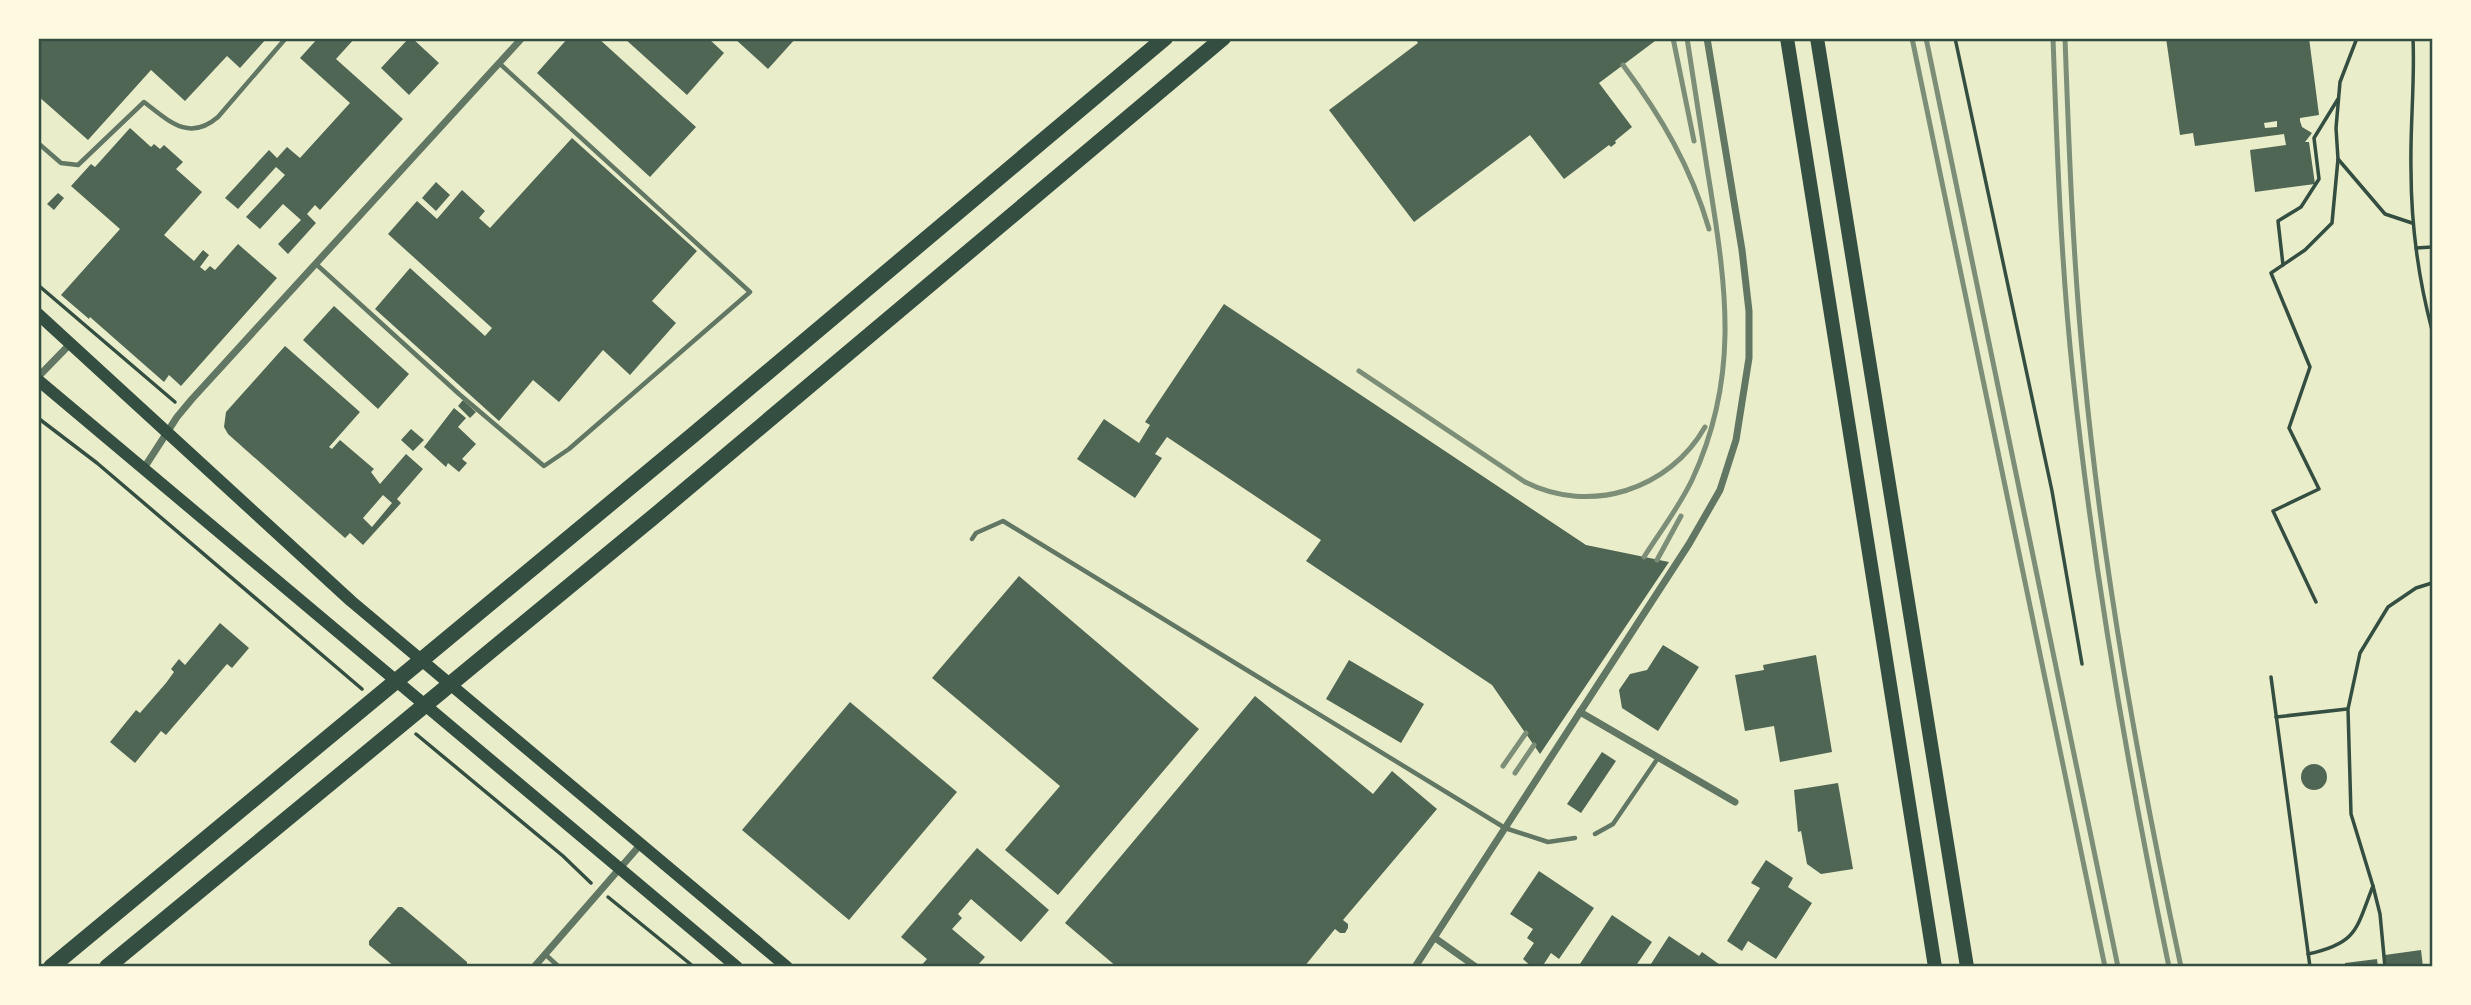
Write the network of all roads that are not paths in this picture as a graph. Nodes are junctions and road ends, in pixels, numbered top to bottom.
1 (286, 38) edge
2 (522, 38) edge
3 (1165, 38) edge
4 (1223, 38) edge
5 (1707, 38) edge
6 (1787, 38) edge
7 (1818, 38) edge
8 (499, 64) junction
9 (38, 143) edge
10 (316, 264) junction
11 (38, 314) edge
12 (71, 343) junction
13 (38, 379) edge
14 (168, 432) junction
15 (144, 468) junction
16 (972, 539) dead end
17 (1580, 712) junction
18 (1658, 757) junction
19 (1735, 802) dead end
20 (1504, 828) junction
21 (1595, 834) dead end
22 (1576, 838) dead end
23 (641, 844) junction
24 (618, 868) junction
25 (1435, 937) junction
26 (545, 954) junction
27 (51, 967) edge
28 (107, 967) edge
29 (534, 967) edge
30 (559, 967) edge
31 (737, 967) edge
32 (787, 967) edge
33 (1415, 967) edge
34 (1476, 967) edge
35 (1935, 967) edge
36 (1967, 967) edge

1 - 9 lane
2 - 8 street
3 - 27 highway
4 - 28 highway
5 - 17 street
6 - 35 highway
7 - 36 highway
8 - 10 street
8 - 10 lane
10 - 14 street
11 - 12 main road
12 - 13 street
12 - 14 main road
13 - 15 main road
14 - 15 street
14 - 23 main road
15 - 24 main road
16 - 20 lane
17 - 18 street
17 - 20 street
18 - 19 street
18 - 21 lane
20 - 22 lane
20 - 25 street
23 - 24 street
23 - 32 main road
24 - 26 street
24 - 31 main road
25 - 33 street
25 - 34 street
26 - 29 street
26 - 30 lane

